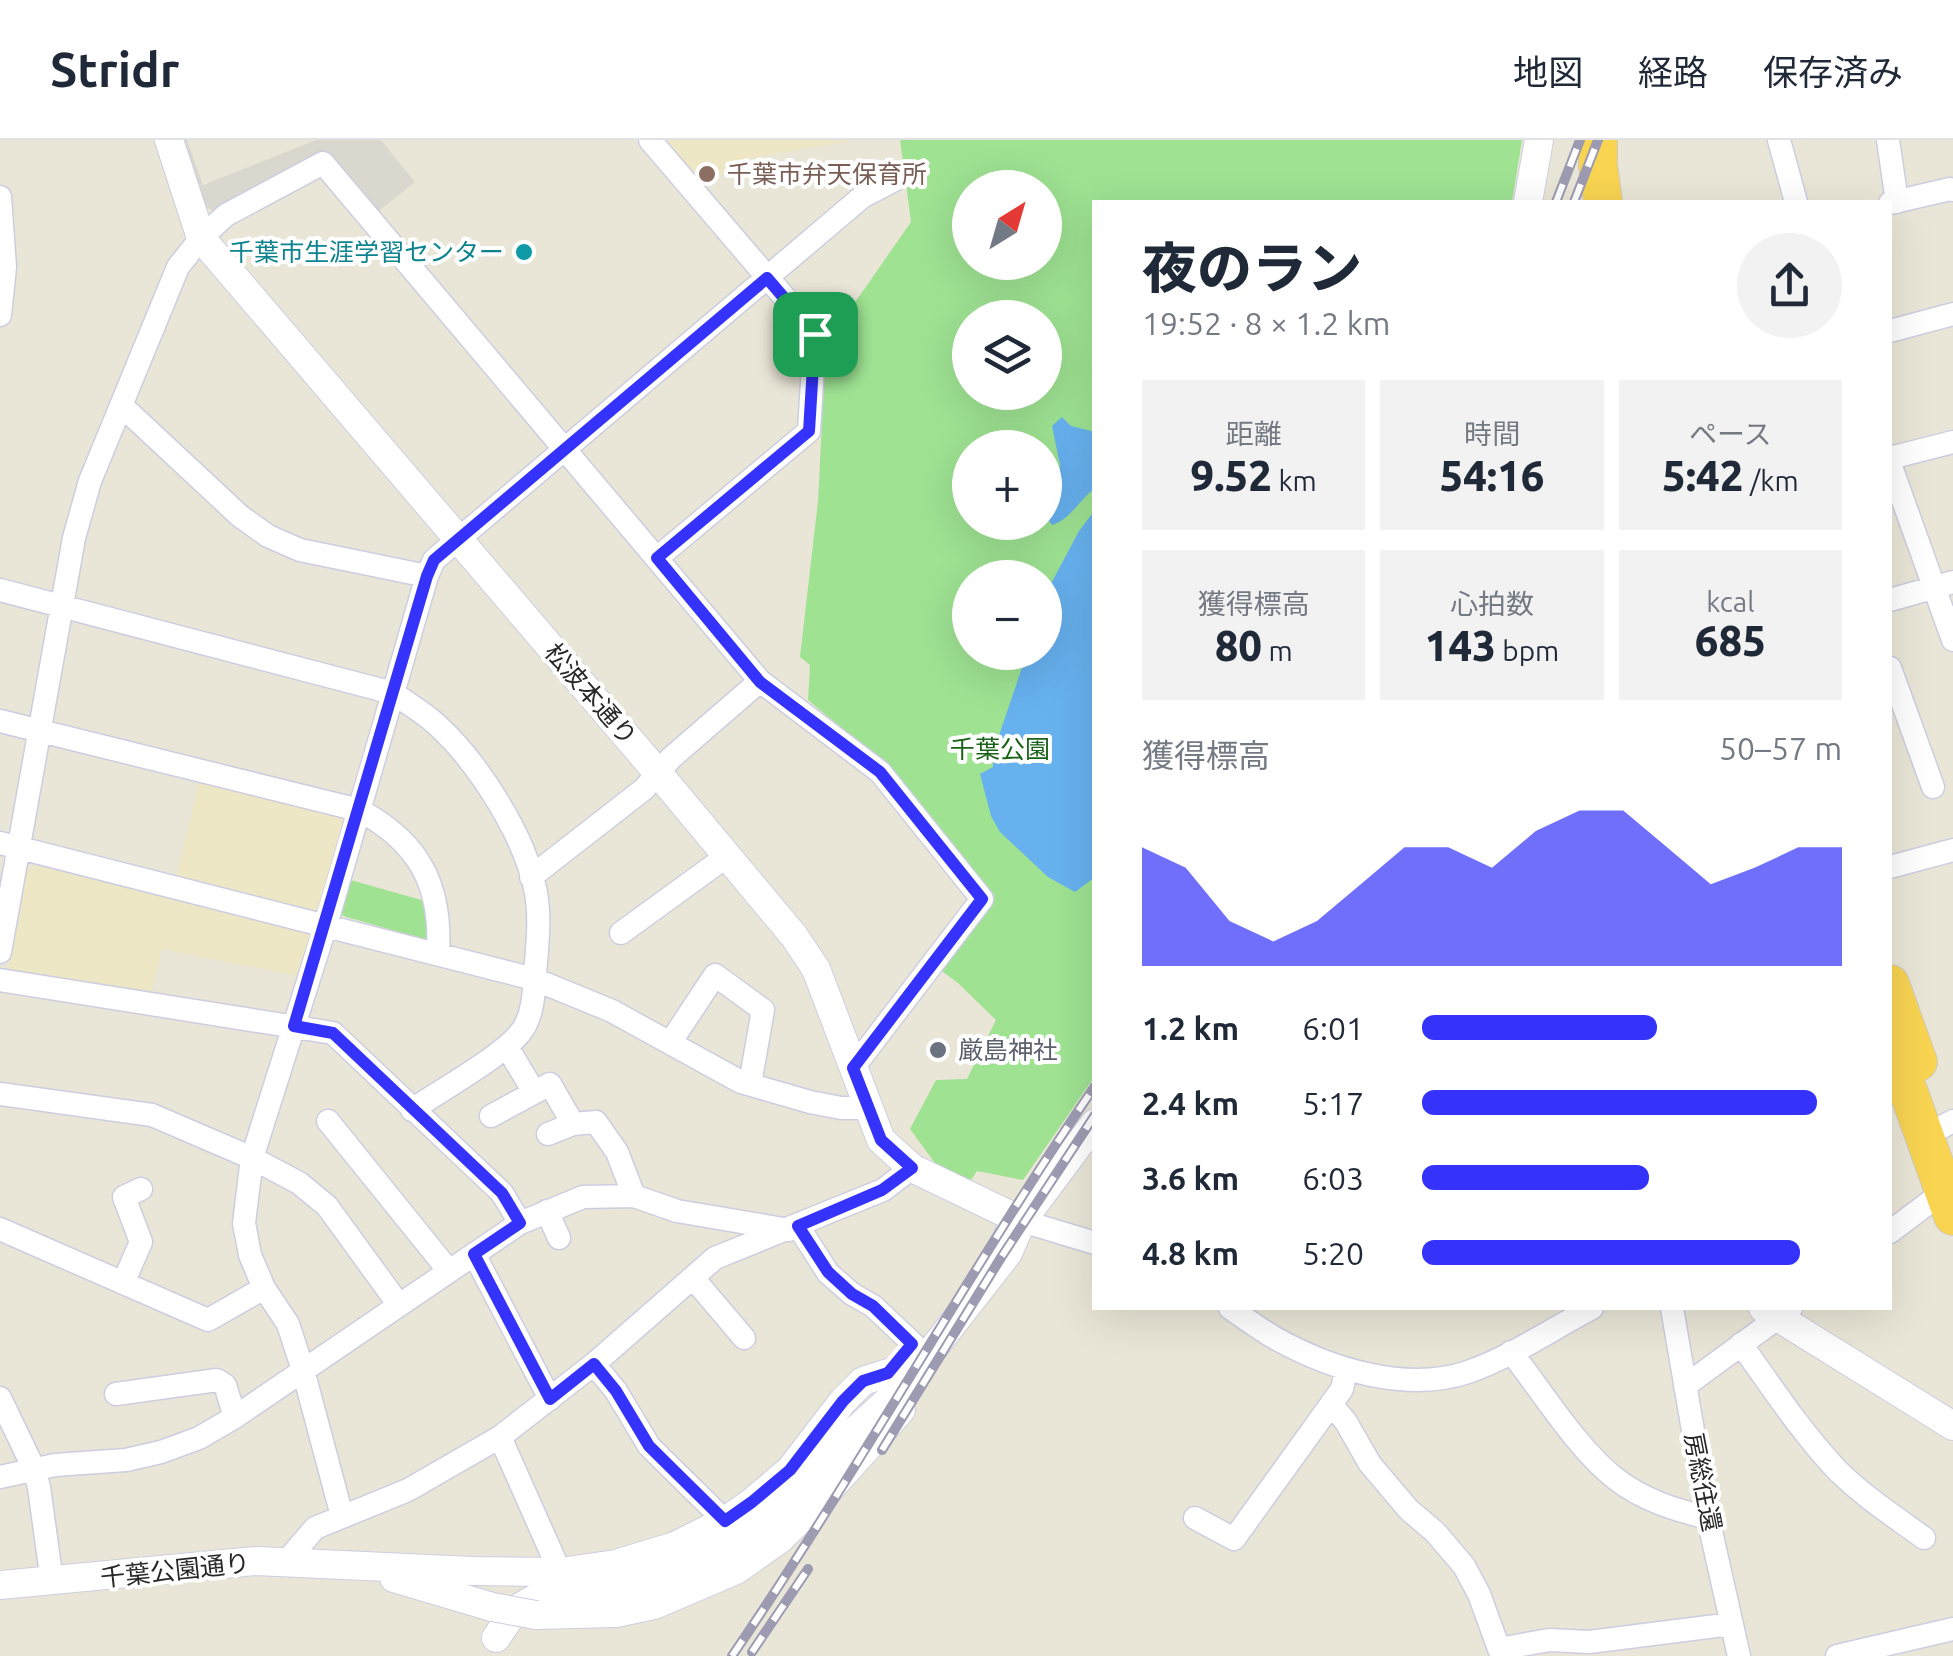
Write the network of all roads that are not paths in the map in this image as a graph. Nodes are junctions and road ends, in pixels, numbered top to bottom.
1 (169, 140) edge
2 (650, 140) edge
3 (1539, 140) edge
4 (1598, 140) edge
5 (1620, 140) edge
6 (1779, 140) edge
7 (1888, 140) edge
8 (904, 175) dead end
9 (1953, 190) edge
10 (0, 197) edge
11 (1528, 200) edge
12 (1603, 200) edge
13 (1620, 200) edge
14 (1795, 200) edge
15 (1893, 203) edge
16 (201, 238) junction
17 (767, 278) junction
18 (1953, 314) edge
19 (0, 315) edge
20 (1892, 330) edge
21 (122, 406) junction
22 (1953, 442) edge
23 (566, 448) junction
24 (1892, 460) edge
25 (1892, 466) edge
26 (458, 540) junction
27 (657, 558) junction
28 (427, 576) junction
29 (1943, 585) edge
30 (0, 590) edge
31 (1892, 599) edge
32 (62, 605) junction
33 (1953, 640) edge
34 (1892, 674) edge
35 (760, 682) junction
36 (393, 693) junction
37 (0, 722) edge
38 (38, 731) junction
39 (658, 773) junction
40 (1933, 788) dead end
41 (359, 810) junction
42 (9, 845) edge
43 (1953, 850) edge
44 (728, 856) junction
45 (1892, 866) edge
46 (531, 877) junction
47 (326, 925) junction
48 (621, 933) dead end
49 (0, 952) edge
50 (438, 953) junction
51 (534, 979) junction
52 (0, 980) edge
53 (1892, 990) edge
54 (294, 1026) junction
55 (670, 1043) junction
56 (1892, 1044) edge
57 (507, 1046) junction
58 (853, 1068) junction
59 (750, 1084) junction
60 (534, 1092) junction
61 (0, 1094) edge
62 (867, 1108) junction
63 (412, 1110) junction
64 (491, 1116) dead end
65 (328, 1121) dead end
66 (573, 1124) junction
67 (1092, 1127) edge
68 (548, 1134) dead end
69 (252, 1158) junction
70 (1949, 1167) edge
71 (912, 1168) junction
72 (140, 1190) dead end
73 (634, 1196) junction
74 (546, 1211) junction
75 (1022, 1221) junction
76 (520, 1223) junction
77 (794, 1228) junction
78 (0, 1229) edge
79 (1892, 1230) edge
80 (560, 1238) dead end
81 (1092, 1241) edge
82 (474, 1254) junction
83 (449, 1271) junction
84 (693, 1278) junction
85 (124, 1283) junction
86 (264, 1288) junction
87 (399, 1305) junction
88 (1233, 1310) edge
89 (1588, 1310) edge
90 (1672, 1310) edge
91 (1777, 1311) edge
92 (744, 1338) dead end
93 (1740, 1344) junction
94 (919, 1350) junction
95 (1511, 1352) junction
96 (594, 1364) junction
97 (303, 1370) junction
98 (1346, 1370) junction
99 (897, 1379) junction
100 (1685, 1386) junction
101 (116, 1394) dead end
102 (0, 1398) edge
103 (550, 1399) junction
104 (1330, 1404) junction
105 (235, 1417) junction
106 (1953, 1426) edge
107 (500, 1437) junction
108 (34, 1469) junction
109 (0, 1477) edge
110 (342, 1516) junction
111 (1194, 1518) dead end
112 (1708, 1518) junction
113 (725, 1521) junction
114 (1924, 1538) dead end
115 (286, 1562) junction
116 (350, 1567) junction
117 (560, 1572) junction
118 (52, 1582) junction
119 (0, 1585) edge
120 (1732, 1624) junction
121 (1953, 1630) edge
122 (496, 1638) dead end
123 (1740, 1656) edge
124 (1837, 1656) edge

1 - 16 street, 松波本通り
2 - 17 street
3 - 11 street
4 - 12 highway
5 - 13 highway
6 - 14 street
7 - 15 street
8 - 17 street
9 - 15 street
10 - 19 street
16 - 21 street
16 - 23 street
16 - 26 street, 松波本通り
17 - 23 street
17 - 27 street
18 - 20 street
21 - 28 street
21 - 32 street
22 - 24 street
23 - 26 street
23 - 27 street
25 - 29 street
26 - 28 street
26 - 39 street, 松波本通り
27 - 35 street
28 - 36 street
29 - 31 street
29 - 33 street
30 - 32 street
32 - 36 street
32 - 38 street
34 - 40 street
35 - 39 street
35 - 58 street
36 - 41 street
36 - 46 street
37 - 38 street
38 - 41 street
38 - 42 street
39 - 44 street, 松波本通り
39 - 46 street
41 - 47 street
41 - 50 street
42 - 47 street
42 - 49 street
43 - 45 street
44 - 48 street
44 - 58 street, 松波本通り
46 - 51 street
47 - 50 street
47 - 54 street
50 - 51 street
51 - 55 street
51 - 57 street
52 - 54 street
53 - 70 highway
54 - 63 street
54 - 69 street
55 - 59 street
55 - 59 street
56 - 70 highway
57 - 60 street
57 - 63 street
58 - 62 street, 松波本通り
59 - 62 street
60 - 64 street
60 - 66 street
61 - 69 street
62 - 71 street, 松波本通り
63 - 76 street
65 - 83 street
66 - 68 street
66 - 73 street
67 - 75 street
69 - 86 street
69 - 87 street
70 - 79 street
71 - 75 street, 松波本通り
71 - 77 street
72 - 85 street
73 - 74 street
73 - 77 street
74 - 76 street
74 - 80 street
75 - 81 street
75 - 94 street
76 - 82 street
77 - 84 street
77 - 94 street
78 - 85 street
82 - 83 street
82 - 103 street
83 - 87 street
84 - 92 street
84 - 96 street
85 - 86 street
86 - 97 street
87 - 97 street
88 - 98 street
89 - 95 street
90 - 100 street, 房総往還
91 - 93 street
91 - 106 street
93 - 100 street
93 - 114 street
94 - 99 street
95 - 98 street
95 - 112 street
96 - 103 street
96 - 113 street
97 - 105 street
97 - 110 street
98 - 104 street
99 - 113 street
99 - 116 street, bridge
99 - 122 street
100 - 112 street, 房総往還
101 - 105 street
102 - 108 street
103 - 107 street
104 - 111 street
104 - 120 street
105 - 108 street
107 - 110 street
107 - 117 street
108 - 109 street
108 - 118 street
110 - 115 street
112 - 120 street, 房総往還
113 - 117 street
115 - 116 street, 千葉公園通り
115 - 118 street, 千葉公園通り
116 - 117 street
118 - 119 street, 千葉公園通り
120 - 123 street, 房総往還
121 - 124 street

